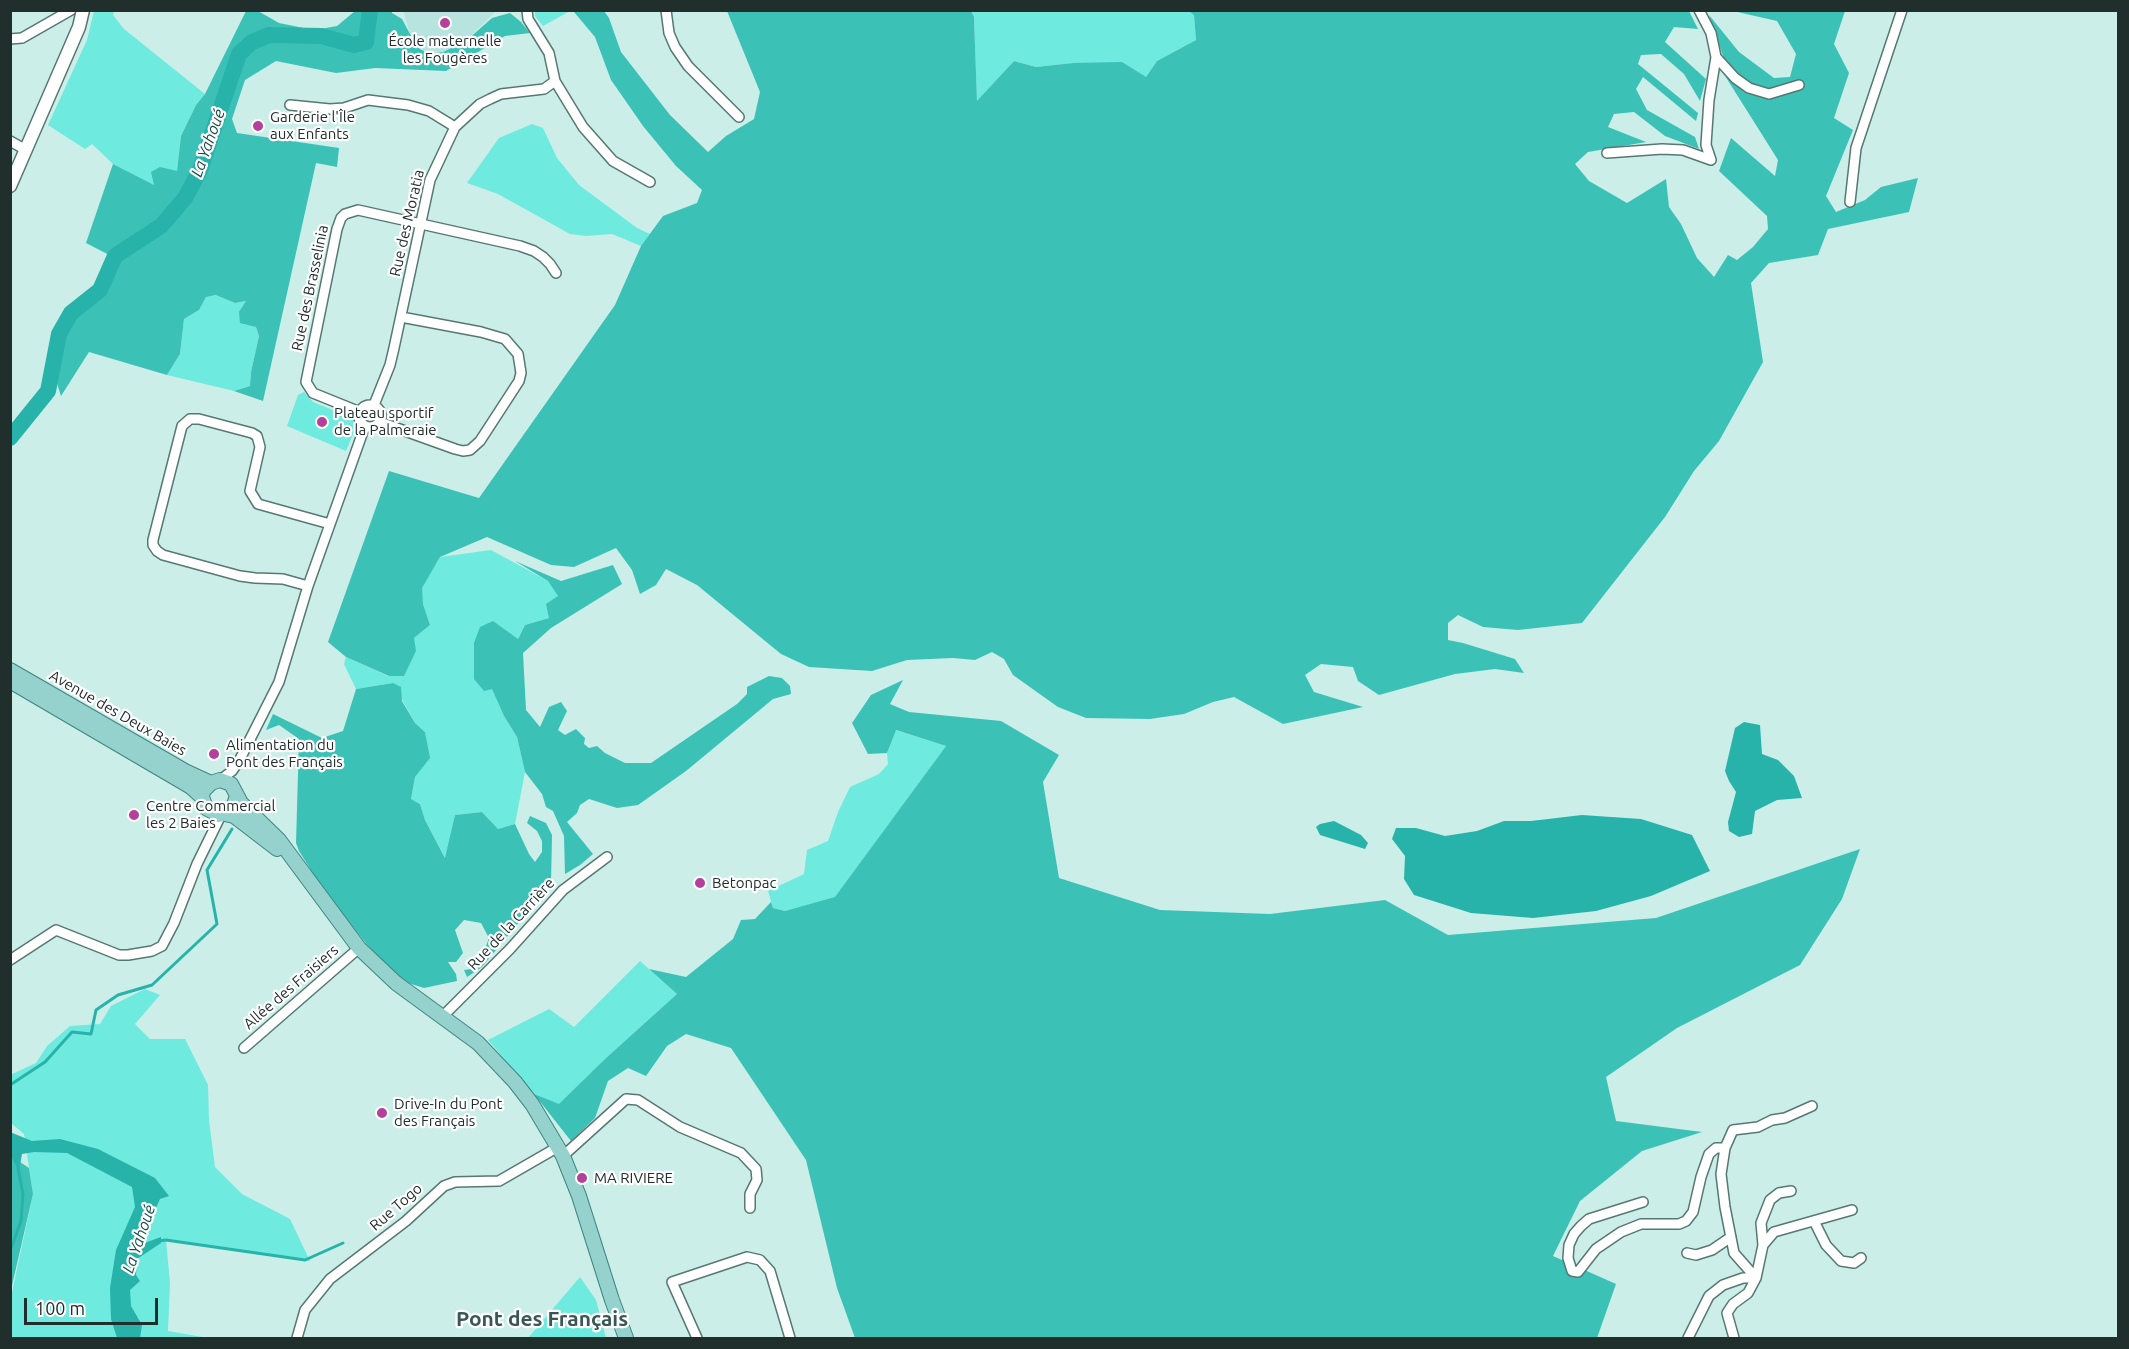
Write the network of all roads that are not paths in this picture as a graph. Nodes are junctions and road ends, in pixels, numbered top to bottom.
1 (70, 10) edge
2 (83, 10) edge
3 (527, 10) edge
4 (666, 10) edge
5 (1699, 10) edge
6 (1902, 10) edge
7 (10, 39) edge
8 (1716, 57) junction
9 (555, 81) junction
10 (1799, 85) dead end
11 (290, 105) dead end
12 (739, 117) dead end
13 (455, 127) junction
14 (10, 141) edge
15 (26, 150) junction
16 (1607, 153) dead end
17 (650, 182) dead end
18 (10, 186) edge
19 (1850, 202) dead end
20 (419, 223) junction
21 (556, 273) dead end
22 (401, 317) junction
23 (374, 405) junction
24 (360, 412) junction
25 (380, 422) junction
26 (365, 426) junction
27 (330, 524) junction
28 (308, 586) junction
29 (10, 670) edge
30 (10, 681) edge
31 (239, 761) junction
32 (215, 781) junction
33 (236, 792) junction
34 (204, 803) junction
35 (223, 814) junction
36 (210, 837) junction
37 (607, 857) dead end
38 (302, 869) junction
39 (359, 948) junction
40 (10, 960) edge
41 (442, 1017) junction
42 (244, 1048) dead end
43 (1812, 1106) dead end
44 (1725, 1148) junction
45 (558, 1151) junction
46 (1791, 1191) dead end
47 (1643, 1202) dead end
48 (750, 1208) dead end
49 (1852, 1210) dead end
50 (1814, 1221) junction
51 (1731, 1237) junction
52 (1763, 1245) junction
53 (1687, 1253) dead end
54 (1861, 1258) dead end
55 (1756, 1278) junction
56 (297, 1338) edge
57 (626, 1338) edge
58 (697, 1338) edge
59 (790, 1338) edge
60 (1688, 1338) edge
61 (1734, 1338) edge

1 - 7 street
2 - 15 main road
3 - 9 street
4 - 12 street
5 - 8 street
6 - 19 street
8 - 10 street
8 - 16 street
9 - 13 street, Rue des Moratia
9 - 17 street
11 - 13 street
13 - 20 street, Rue des Moratia
14 - 15 street
15 - 18 main road
20 - 21 street
20 - 22 street, Rue des Moratia
20 - 24 street, Rue des Brasselinia
22 - 23 street, Rue des Moratia
22 - 25 street
23 - 24 street
23 - 25 street
24 - 26 street
25 - 26 street
26 - 27 street
27 - 28 street
27 - 28 street
28 - 31 street
29 - 32 main road, Avenue des Deux Baies
30 - 34 main road, Avenue des Deux Baies
31 - 32 street
31 - 33 street
32 - 33 main road
32 - 34 main road
33 - 35 main road
33 - 38 main road
34 - 35 main road
34 - 36 street
35 - 36 street
35 - 38 main road
36 - 40 street
37 - 41 street, Rue de la Carrière
38 - 39 main road
39 - 41 main road
39 - 42 street, Allée des Fraisiers
41 - 45 main road
43 - 44 street
44 - 47 street
44 - 51 street
45 - 48 street, Rue Togo
45 - 56 street, Rue Togo
45 - 57 main road
46 - 52 street
49 - 50 street
50 - 52 street
50 - 54 street
51 - 53 street
51 - 55 street
52 - 55 street
55 - 60 street
55 - 61 street
58 - 59 street

